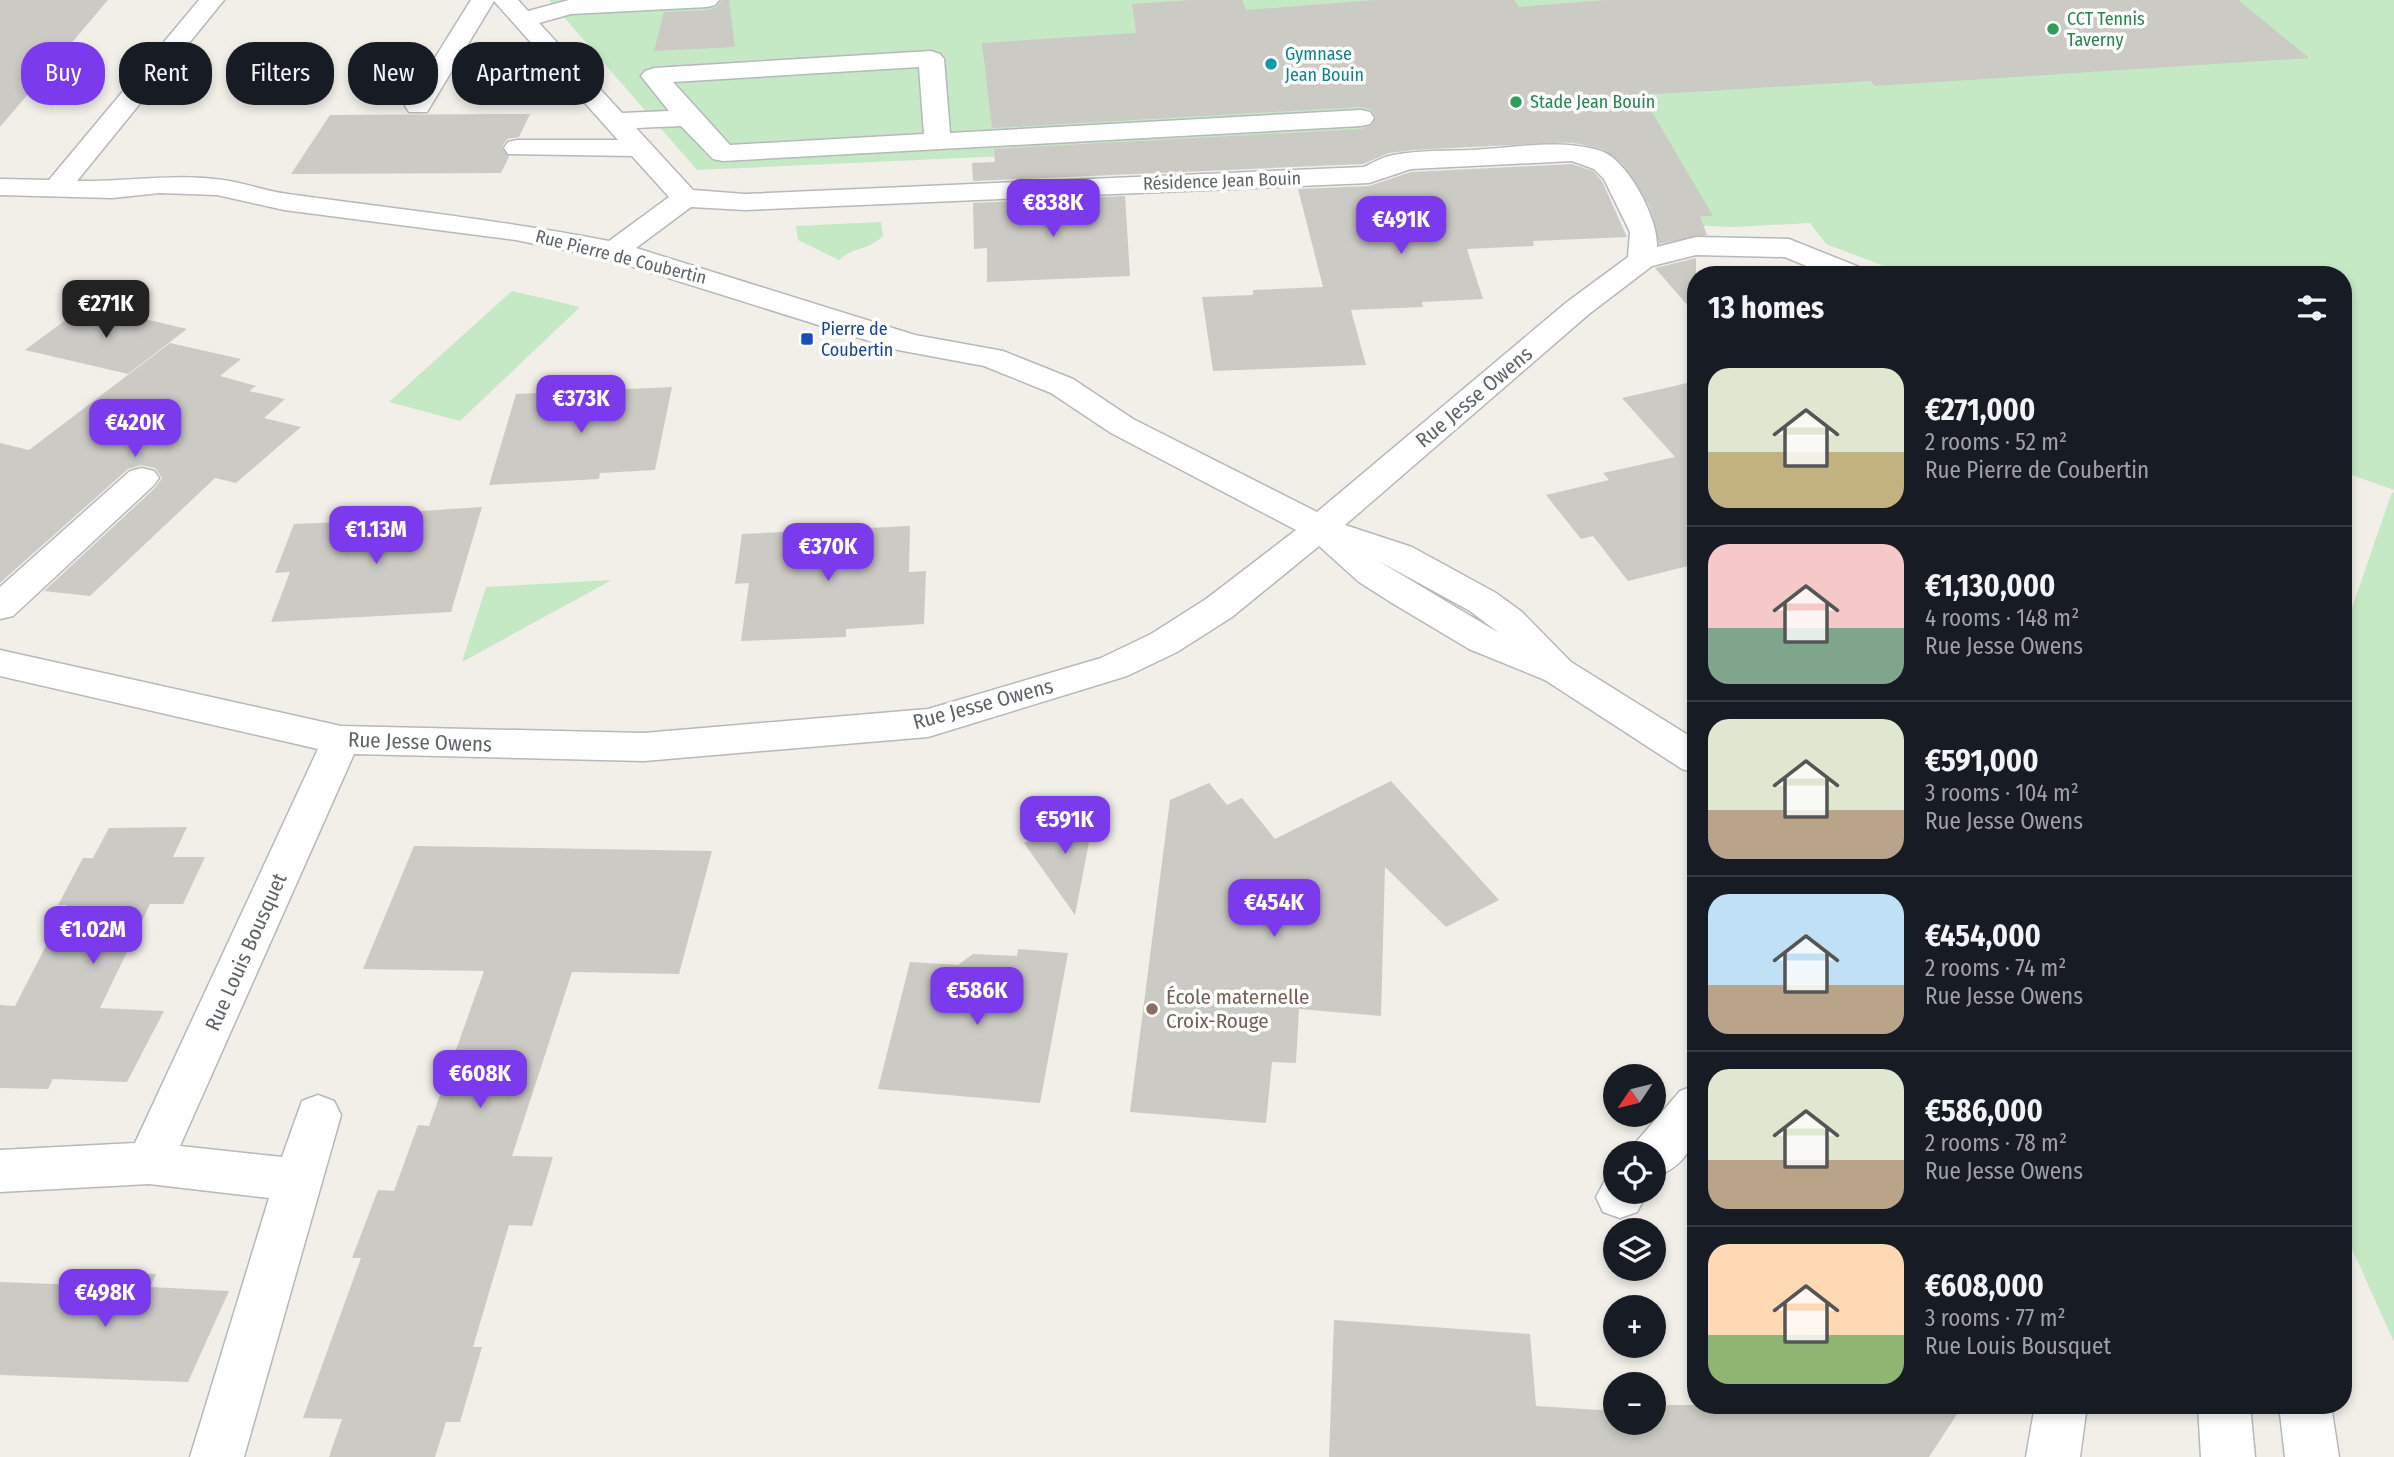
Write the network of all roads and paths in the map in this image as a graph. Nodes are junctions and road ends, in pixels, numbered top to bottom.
1 (212, 0) edge
2 (483, 0) edge
3 (505, 0) edge
4 (708, 0) edge
5 (523, 20) junction
6 (418, 106) dead end
7 (688, 118) junction
8 (1362, 118) dead end
9 (615, 121) junction
10 (938, 142) junction
11 (517, 148) dead end
12 (639, 148) junction
13 (0, 187) edge
14 (57, 188) junction
15 (685, 198) junction
16 (614, 251) junction
17 (1642, 260) junction
18 (1832, 266) edge
19 (142, 478) dead end
20 (1320, 528) junction
21 (0, 607) edge
22 (0, 663) edge
23 (341, 740) junction
24 (1687, 753) edge
25 (318, 1115) dead end
26 (1687, 1116) edge
27 (1666, 1141) edge
28 (149, 1163) junction
29 (0, 1171) edge
30 (298, 1180) junction
31 (2060, 1414) edge
32 (2225, 1414) edge
33 (2306, 1414) edge
34 (217, 1457) edge
35 (2053, 1457) edge
36 (2228, 1457) edge
37 (2312, 1457) edge

1 - 14 street
2 - 6 street
3 - 5 street
4 - 5 street
5 - 9 street
7 - 9 street
7 - 10 street
7 - 10 street
8 - 10 street
9 - 12 street
11 - 12 street
12 - 15 street
13 - 14 street, Rue Pierre de Coubertin
14 - 16 street, Rue Pierre de Coubertin
15 - 16 street
15 - 17 street, Résidence Jean Bouin
16 - 20 street, Rue Pierre de Coubertin
17 - 18 street, Rue Jesse Owens
17 - 20 street, Rue Jesse Owens
19 - 21 street
20 - 23 street, Rue Jesse Owens
20 - 24 street, Rue Pierre de Coubertin
22 - 23 street, Rue Jesse Owens
23 - 28 street, Rue Louis Bousquet
25 - 30 street
26 - 27 street
28 - 29 street
28 - 30 street
30 - 34 street
31 - 35 street
32 - 36 street
33 - 37 street

